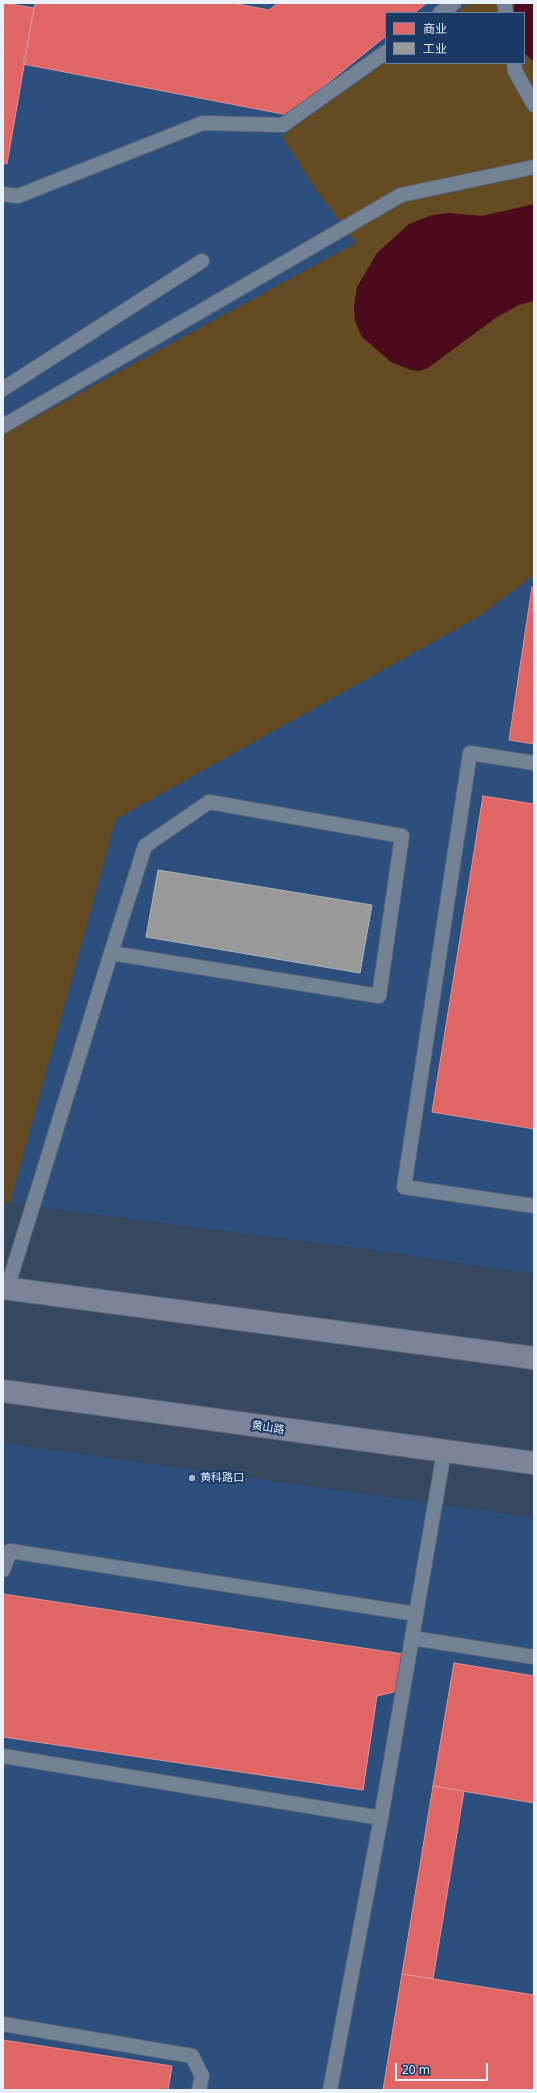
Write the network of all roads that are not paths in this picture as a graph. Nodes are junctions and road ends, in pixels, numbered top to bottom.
1 (454, 3) edge
2 (441, 12) edge
3 (385, 53) edge
4 (514, 64) edge
5 (534, 105) edge
6 (534, 167) edge
7 (3, 194) edge
8 (202, 261) dead end
9 (3, 389) edge
10 (3, 426) edge
11 (534, 763) edge
12 (111, 953) junction
13 (534, 1206) edge
14 (5, 1288) edge
15 (534, 1358) edge
16 (3, 1391) edge
17 (444, 1452) junction
18 (534, 1463) edge
19 (3, 1570) edge
20 (416, 1614) junction
21 (412, 1638) junction
22 (534, 1657) edge
23 (3, 1756) edge
24 (381, 1818) junction
25 (3, 2024) edge
26 (199, 2090) edge
27 (330, 2090) edge

1 - 2 lane
3 - 7 lane
4 - 5 lane
6 - 10 lane
8 - 9 lane
11 - 13 lane
12 - 12 lane
12 - 14 lane
14 - 15 main road
16 - 17 main road, 黄山路
17 - 18 main road, 黄山路
17 - 20 lane
19 - 20 lane
20 - 21 lane
21 - 22 lane
21 - 24 lane
23 - 24 lane
24 - 27 lane
25 - 26 lane

